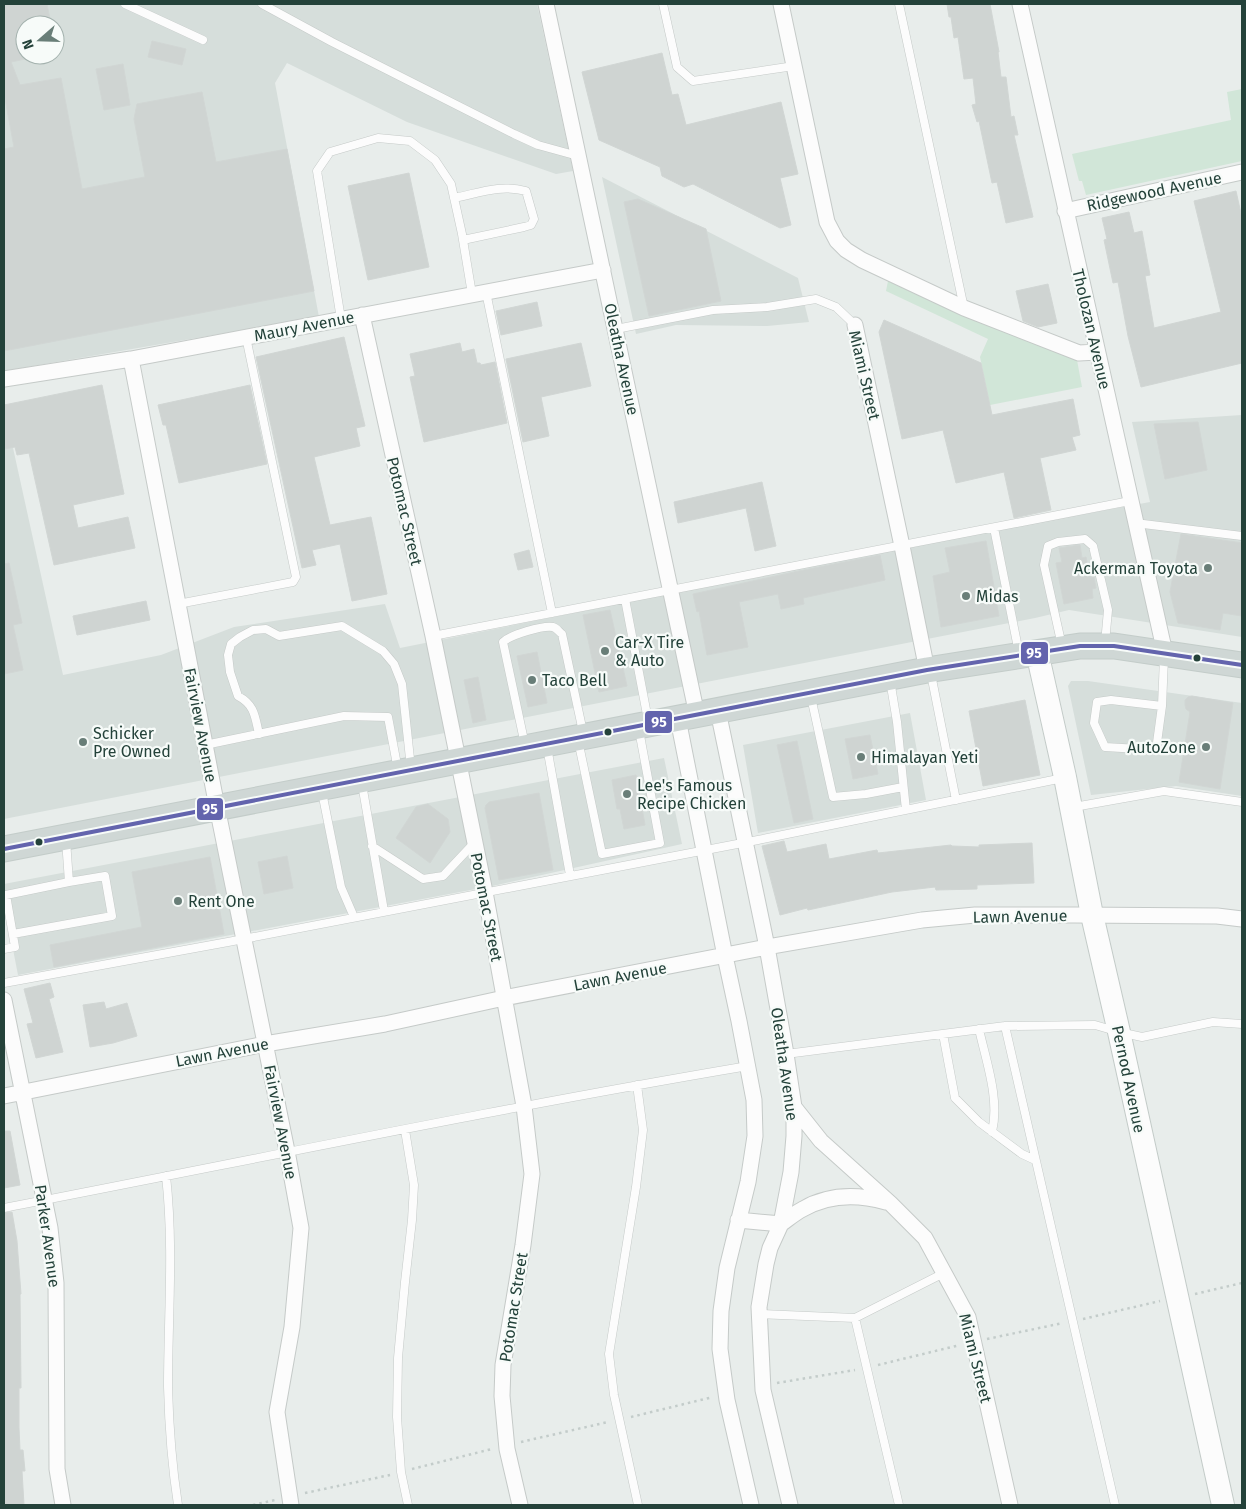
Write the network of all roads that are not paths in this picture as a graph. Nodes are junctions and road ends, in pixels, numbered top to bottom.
1 (125, 4) edge
2 (262, 4) edge
3 (546, 4) edge
4 (663, 4) edge
5 (781, 4) edge
6 (899, 4) edge
7 (1020, 4) edge
8 (203, 40) dead end
9 (794, 66) junction
10 (578, 156) junction
11 (1242, 172) edge
12 (454, 198) junction
13 (1065, 210) junction
14 (463, 240) junction
15 (603, 270) junction
16 (479, 293) junction
17 (964, 308) junction
18 (362, 315) junction
19 (341, 319) junction
20 (855, 325) joint
21 (616, 329) junction
22 (246, 337) junction
23 (1097, 352) junction
24 (131, 359) junction
25 (4, 379) edge
26 (1130, 501) junction
27 (1136, 523) junction
28 (994, 528) junction
29 (1242, 536) edge
30 (902, 546) junction
31 (671, 590) junction
32 (625, 599) junction
33 (178, 604) junction
34 (552, 613) junction
35 (433, 636) junction
36 (1105, 646) junction
37 (1063, 648) junction
38 (1028, 653) junction
39 (1165, 653) junction
40 (1242, 665) edge
41 (928, 670) junction
42 (890, 677) junction
43 (810, 692) junction
44 (1162, 706) junction
45 (698, 715) junction
46 (643, 725) junction
47 (259, 734) junction
48 (581, 737) junction
49 (205, 745) junction
50 (536, 746) junction
51 (458, 761) junction
52 (405, 771) junction
53 (1065, 777) junction
54 (361, 779) junction
55 (321, 787) junction
56 (904, 787) junction
57 (956, 800) junction
58 (1242, 802) edge
59 (217, 807) junction
60 (1071, 808) junction
61 (906, 810) junction
62 (66, 837) junction
63 (475, 842) junction
64 (745, 842) junction
65 (372, 846) junction
66 (4, 849) edge
67 (703, 850) junction
68 (570, 875) junction
69 (69, 882) junction
70 (485, 892) junction
71 (6, 911) edge
72 (384, 911) junction
73 (1092, 915) junction
74 (354, 917) junction
75 (1242, 919) edge
76 (13, 934) junction
77 (245, 938) junction
78 (767, 947) junction
79 (4, 949) edge
80 (725, 956) junction
81 (4, 983) edge
82 (504, 998) junction
83 (4, 1000) edge
84 (1242, 1024) edge
85 (1005, 1026) junction
86 (978, 1029) junction
87 (1119, 1032) junction
88 (943, 1034) junction
89 (265, 1044) junction
90 (786, 1054) junction
91 (748, 1066) junction
92 (638, 1085) junction
93 (23, 1093) junction
94 (4, 1096) edge
95 (524, 1106) junction
96 (794, 1107) junction
97 (405, 1130) junction
98 (992, 1132) junction
99 (287, 1152) junction
100 (1035, 1160) junction
101 (166, 1176) junction
102 (44, 1200) junction
103 (890, 1203) junction
104 (4, 1208) edge
105 (738, 1220) junction
106 (781, 1224) junction
107 (944, 1273) junction
108 (759, 1314) junction
109 (855, 1318) junction
110 (62, 1505) edge
111 (178, 1505) edge
112 (292, 1505) edge
113 (408, 1505) edge
114 (520, 1505) edge
115 (638, 1505) edge
116 (751, 1505) edge
117 (790, 1505) edge
118 (899, 1505) edge
119 (1010, 1505) edge
120 (1114, 1505) edge
121 (1223, 1505) edge

1 - 8 lane
2 - 10 lane
3 - 10 street, Oleatha Avenue
4 - 9 lane
5 - 9 street
6 - 17 lane
7 - 13 street, Tholozan Avenue
9 - 17 street
10 - 15 street, Oleatha Avenue
11 - 13 street, Ridgewood Avenue
12 - 14 lane
12 - 14 lane
12 - 19 lane
13 - 23 street, Tholozan Avenue
14 - 16 lane
15 - 16 street, Maury Avenue
15 - 21 street, Oleatha Avenue
16 - 18 street, Maury Avenue
16 - 34 lane
17 - 23 street
18 - 19 street, Maury Avenue
18 - 35 street, Potomac Street
19 - 22 street, Maury Avenue
20 - 21 lane, Miami Street
20 - 30 street, Miami Street
21 - 31 street, Oleatha Avenue
22 - 24 street, Maury Avenue
22 - 33 lane
23 - 26 street, Tholozan Avenue
24 - 25 street, Maury Avenue
24 - 33 street, Fairview Avenue
26 - 27 street, Tholozan Avenue
26 - 28 lane
27 - 29 lane
27 - 39 street, Tholozan Avenue
28 - 30 lane
28 - 38 lane
30 - 31 lane
30 - 41 street, Miami Street
31 - 32 lane
31 - 45 street, Oleatha Avenue
32 - 34 lane
32 - 46 lane
33 - 49 street, Fairview Avenue
34 - 35 lane
35 - 51 street, Potomac Street
36 - 37 main road
36 - 37 lane
36 - 39 main road
37 - 38 main road
38 - 41 main road
38 - 53 street, Pernod Avenue
39 - 40 main road
39 - 44 lane
41 - 42 main road
41 - 57 lane
42 - 43 main road
42 - 56 lane
43 - 45 main road
43 - 56 lane
44 - 44 lane
45 - 46 main road
45 - 64 street, Oleatha Avenue
45 - 67 street, Oleatha Avenue
46 - 48 main road
46 - 48 lane
47 - 49 lane
47 - 52 lane
47 - 52 lane
48 - 50 main road
48 - 50 lane
49 - 59 street, Fairview Avenue
50 - 51 main road
50 - 68 lane
51 - 52 main road
51 - 63 street, Potomac Street
52 - 54 main road
53 - 57 lane
53 - 60 street, Pernod Avenue
54 - 55 main road
54 - 65 lane
55 - 59 main road
55 - 74 lane
56 - 61 lane
57 - 61 lane
58 - 60 lane
59 - 62 main road
59 - 77 street, Fairview Avenue
60 - 73 street, Pernod Avenue
61 - 64 lane
62 - 66 main road
62 - 69 lane
63 - 65 lane
63 - 70 street, Potomac Street
64 - 67 lane
64 - 78 street, Oleatha Avenue
65 - 72 lane
67 - 68 lane
67 - 80 street, Oleatha Avenue
68 - 70 lane
69 - 71 lane
69 - 76 lane
70 - 72 lane
70 - 82 street, Potomac Street
71 - 76 lane
72 - 74 lane
73 - 75 street, Lawn Avenue
73 - 78 street, Lawn Avenue
73 - 87 street, Pernod Avenue
74 - 77 lane
76 - 79 lane
77 - 81 lane
77 - 89 street, Fairview Avenue
78 - 80 street, Lawn Avenue
78 - 90 street, Oleatha Avenue
80 - 82 street, Lawn Avenue
80 - 91 street, Oleatha Avenue
82 - 89 street, Lawn Avenue
82 - 95 street, Potomac Street
83 - 93 street, Parker Avenue
84 - 87 lane
85 - 86 lane
85 - 87 lane
85 - 100 lane
86 - 88 lane
86 - 98 lane
87 - 121 street, Pernod Avenue
88 - 90 lane
88 - 98 lane
89 - 93 street, Lawn Avenue
89 - 99 street, Fairview Avenue
90 - 96 street, Oleatha Avenue
91 - 92 lane
91 - 105 street, Oleatha Avenue
92 - 95 lane
92 - 115 lane
93 - 94 street, Lawn Avenue
93 - 102 street, Parker Avenue
95 - 97 lane
95 - 114 street, Potomac Street
96 - 103 street, Miami Street
96 - 106 street, Oleatha Avenue
97 - 99 lane
97 - 113 lane
98 - 100 lane
99 - 101 lane
99 - 112 street, Fairview Avenue
100 - 120 lane
101 - 102 lane
101 - 111 lane
102 - 104 lane
102 - 110 street, Parker Avenue
103 - 106 street
103 - 107 street, Miami Street
105 - 106 street
105 - 116 street, Oleatha Avenue
106 - 108 street, Oleatha Avenue
107 - 109 lane
107 - 119 street, Miami Street
108 - 109 lane
108 - 117 street, Oleatha Avenue
109 - 118 lane

